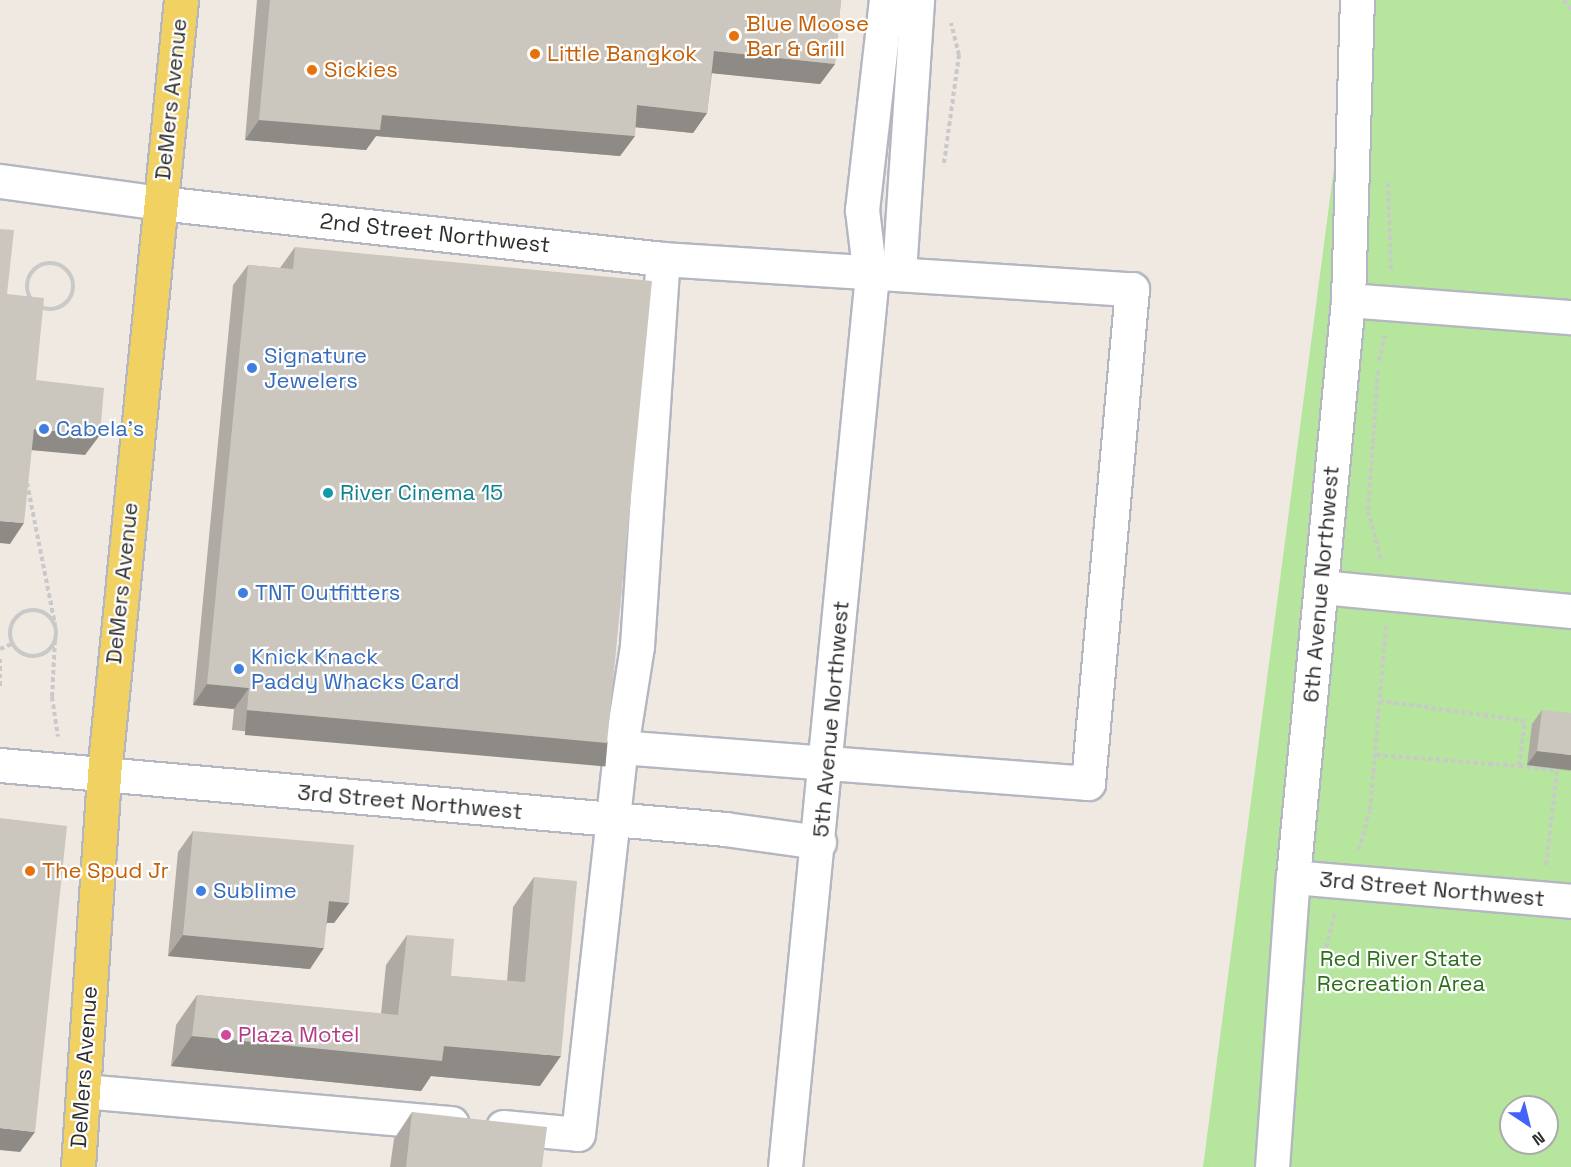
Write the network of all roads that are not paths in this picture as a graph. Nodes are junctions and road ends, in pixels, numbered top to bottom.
1 (181, 0) edge
2 (886, 0) edge
3 (917, 0) edge
4 (1357, 0) edge
5 (0, 181) edge
6 (160, 203) junction
7 (663, 259) junction
8 (885, 271) junction
9 (1348, 300) junction
10 (1571, 317) edge
11 (1321, 587) junction
12 (1571, 611) edge
13 (621, 747) junction
14 (826, 763) junction
15 (0, 765) edge
16 (104, 774) junction
17 (615, 821) junction
18 (819, 842) junction
19 (1293, 877) junction
20 (1556, 899) edge
21 (83, 1091) junction
22 (78, 1167) edge
23 (785, 1167) edge
24 (1272, 1167) edge

1 - 6 main road, DeMers Avenue
2 - 8 street
3 - 8 street
4 - 9 street, 6th Avenue Northwest
5 - 6 street, 2nd Street Northwest
6 - 7 street, 2nd Street Northwest
6 - 16 main road, DeMers Avenue
7 - 8 street, 2nd Street Northwest
7 - 13 street
8 - 14 street, 5th Avenue Northwest
8 - 14 street, 2nd Street Northwest
9 - 10 street
9 - 11 street, 6th Avenue Northwest
11 - 12 street
11 - 19 street, 6th Avenue Northwest
13 - 14 street
13 - 17 street
14 - 18 street, 5th Avenue Northwest
15 - 16 street, 3rd Street Northwest
16 - 17 street, 3rd Street Northwest
16 - 21 main road, DeMers Avenue
17 - 18 street, 3rd Street Northwest
17 - 21 street
18 - 23 street, 5th Avenue Northwest
19 - 20 street, 3rd Street Northwest
19 - 24 street, 6th Avenue Northwest
21 - 22 main road, DeMers Avenue

